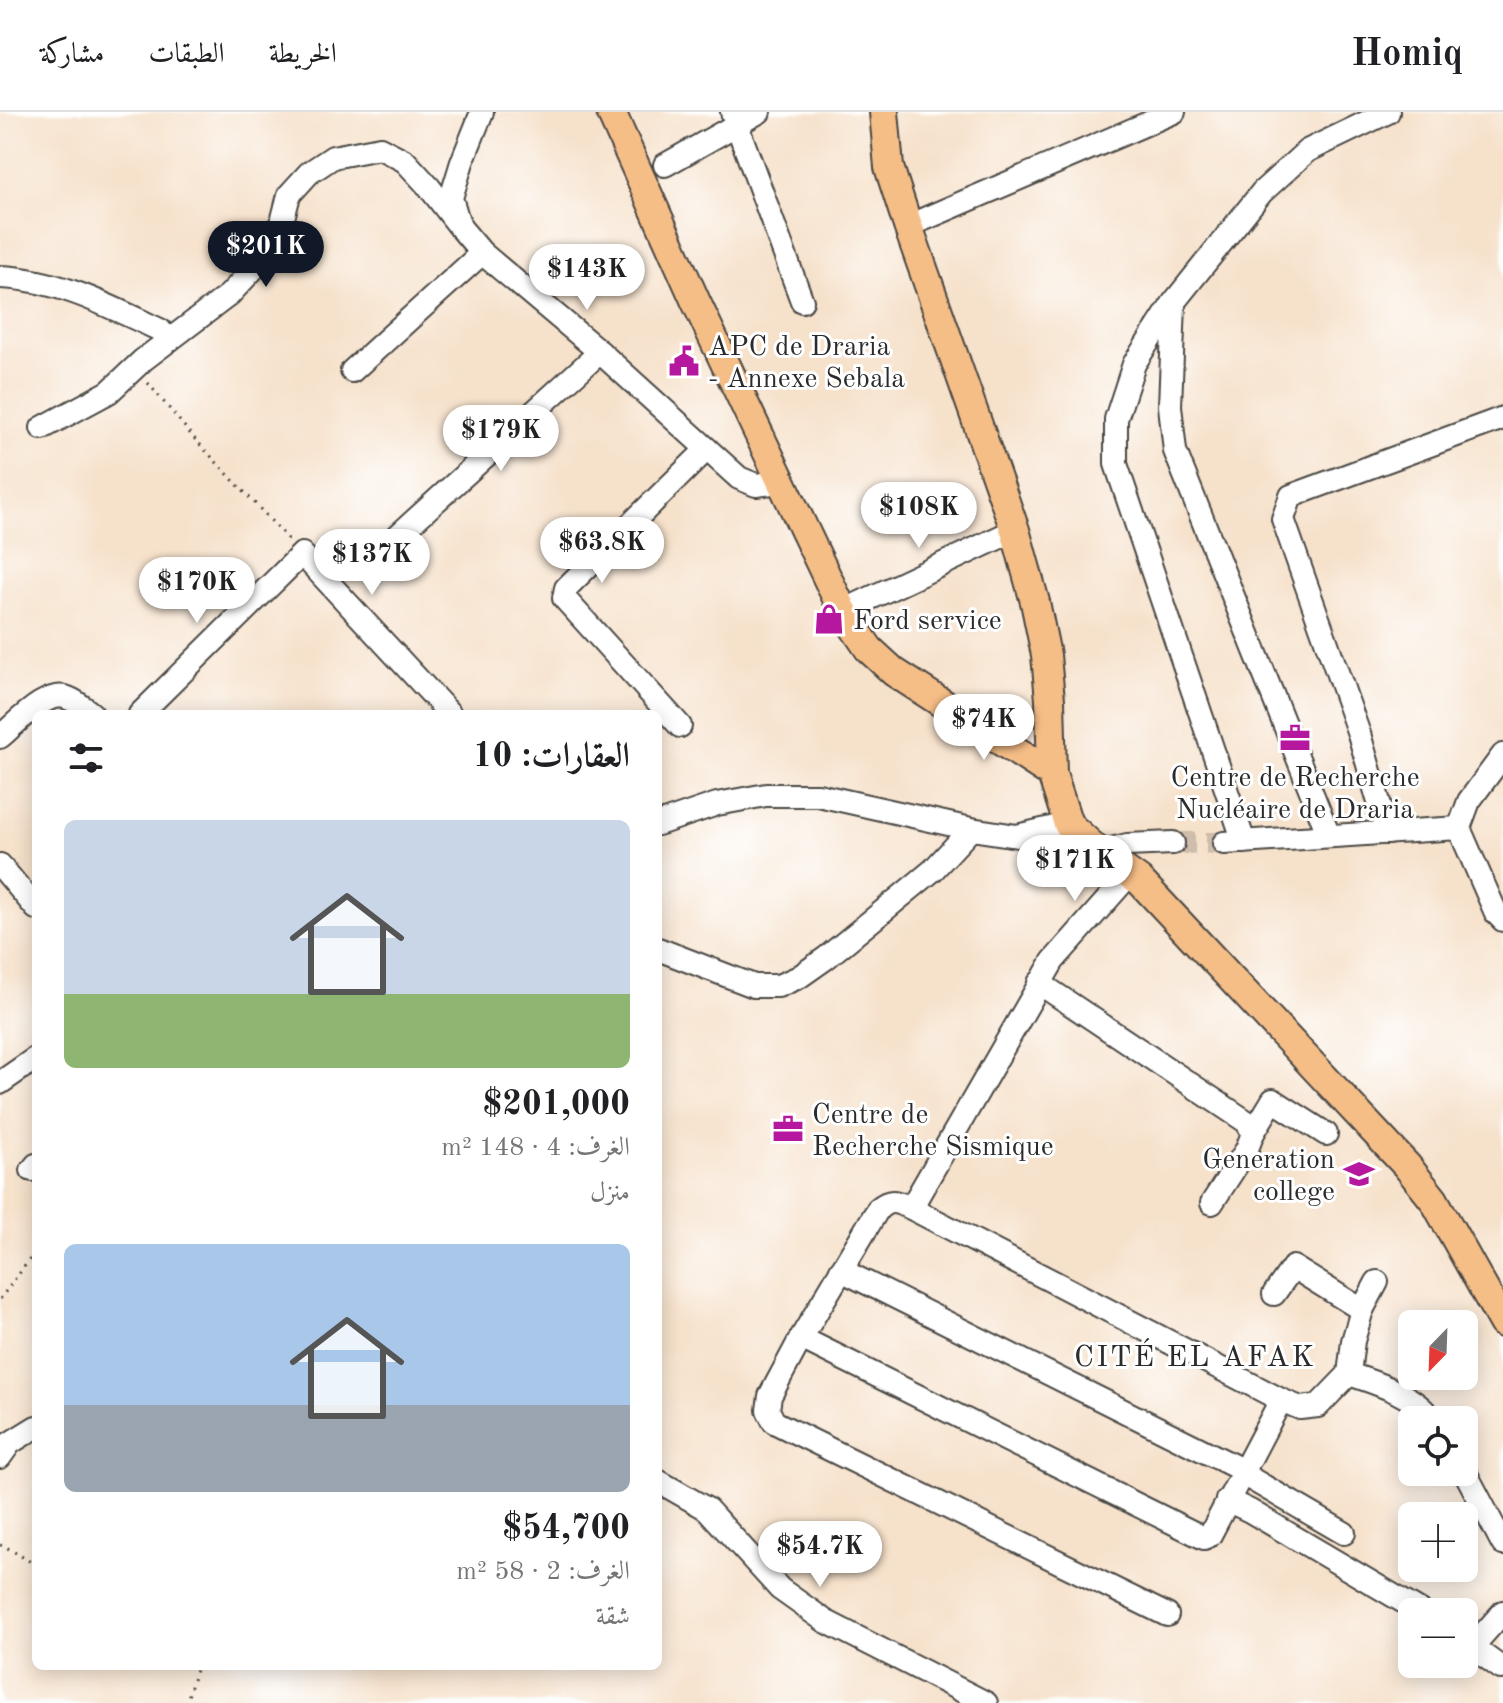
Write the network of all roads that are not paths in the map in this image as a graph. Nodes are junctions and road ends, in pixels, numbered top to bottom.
1 (482, 112) edge
2 (611, 112) edge
3 (759, 112) edge
4 (884, 112) edge
5 (1174, 112) edge
6 (1388, 112) edge
7 (735, 118) edge
8 (665, 165) dead end
9 (908, 226) junction
10 (460, 227) junction
11 (482, 253) junction
12 (0, 277) edge
13 (802, 301) dead end
14 (1174, 302) junction
15 (169, 340) junction
16 (600, 352) junction
17 (352, 371) dead end
18 (1503, 418) edge
19 (42, 428) dead end
20 (707, 449) junction
21 (780, 482) junction
22 (1015, 530) junction
23 (371, 560) dead end
24 (843, 611) junction
25 (32, 710) edge
26 (33, 710) edge
27 (86, 710) edge
28 (144, 710) edge
29 (446, 710) edge
30 (680, 726) dead end
31 (0, 737) edge
32 (1503, 755) edge
33 (1052, 774) junction
34 (662, 823) edge
35 (1068, 824) junction
36 (1459, 828) junction
37 (971, 829) junction
38 (1388, 833) junction
39 (1329, 836) junction
40 (1173, 843) tunnel mouth
41 (1099, 852) junction
42 (0, 865) edge
43 (1130, 874) junction
44 (32, 903) edge
45 (1503, 920) edge
46 (662, 951) edge
47 (1039, 983) junction
48 (32, 1061) edge
49 (0, 1083) edge
50 (1253, 1133) junction
51 (1326, 1134) dead end
52 (1212, 1203) dead end
53 (911, 1208) junction
54 (841, 1270) junction
55 (1377, 1282) dead end
56 (1274, 1294) dead end
57 (1362, 1310) junction
58 (1503, 1323) edge
59 (801, 1338) junction
60 (1349, 1374) junction
61 (1281, 1400) junction
62 (1417, 1406) edge
63 (32, 1429) edge
64 (0, 1457) edge
65 (1244, 1471) junction
66 (662, 1483) edge
67 (1472, 1486) edge
68 (1227, 1500) junction
69 (1344, 1533) dead end
70 (1503, 1544) edge
71 (1398, 1598) edge
72 (1503, 1612) edge
73 (1167, 1615) dead end
74 (1478, 1635) edge
75 (1478, 1651) edge
76 (1501, 1668) dead end
77 (986, 1703) edge

1 - 10 street
2 - 21 main road
3 - 7 street
4 - 9 main road
5 - 9 street
6 - 14 street
7 - 8 street
7 - 13 street
9 - 22 main road
10 - 11 street
10 - 15 street
11 - 16 street
11 - 17 street
12 - 15 street
14 - 39 street
14 - 39 street
15 - 19 street
16 - 20 street
16 - 23 street
18 - 38 street
20 - 21 street
20 - 30 street
21 - 24 main road
22 - 24 street
22 - 33 main road
24 - 33 main road
25 - 31 street
26 - 27 street
28 - 29 street
32 - 36 street
33 - 35 main road
34 - 37 street
35 - 37 street
35 - 41 main road
36 - 38 street
36 - 45 street
37 - 46 street
38 - 39 street
40 - 41 street
41 - 43 main road
42 - 44 street
43 - 47 street
43 - 58 main road
47 - 50 street
47 - 53 street
48 - 49 street
50 - 51 street
50 - 52 street
53 - 54 street
53 - 61 street
54 - 59 street
54 - 65 street
55 - 57 street
56 - 57 street
57 - 60 street
59 - 68 street
59 - 73 street
60 - 61 street
60 - 62 street
61 - 65 street
63 - 64 street
65 - 68 street
65 - 69 street
66 - 77 street
67 - 70 street
68 - 71 street
72 - 74 street
75 - 76 street

